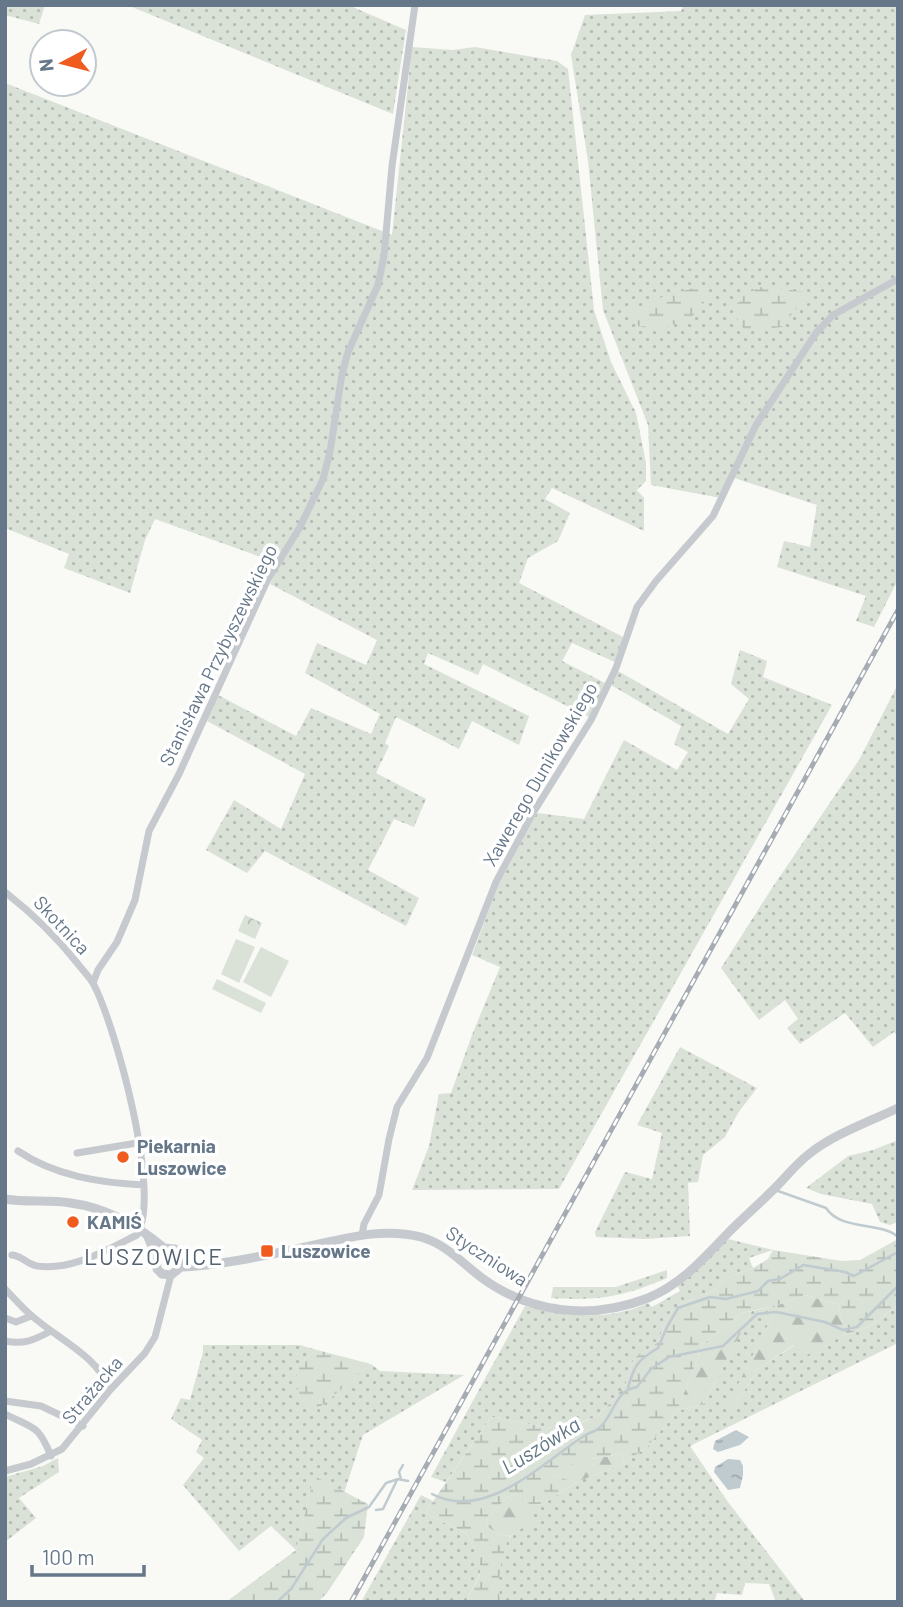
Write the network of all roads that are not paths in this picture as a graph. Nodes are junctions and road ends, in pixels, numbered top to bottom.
1 (415, 5) edge
2 (898, 279) edge
3 (5, 892) edge
4 (93, 983) junction
5 (898, 1108) edge
6 (137, 1143) junction
7 (18, 1152) dead end
8 (77, 1153) dead end
9 (144, 1185) junction
10 (5, 1199) edge
11 (144, 1233) junction
12 (362, 1235) junction
13 (164, 1248) junction
14 (12, 1255) dead end
15 (156, 1256) junction
16 (181, 1263) junction
17 (166, 1274) junction
18 (5, 1289) edge
19 (31, 1316) junction
20 (5, 1318) edge
21 (51, 1331) junction
22 (5, 1341) edge
23 (110, 1391) junction
24 (5, 1401) edge
25 (5, 1414) edge
26 (83, 1426) junction
27 (51, 1457) junction
28 (5, 1471) edge

1 - 4 street, Stanisława Przybyszewskiego
2 - 12 street, Xawerego Dunikowskiego
3 - 4 street, Skotnica
4 - 6 street
5 - 12 street, Styczniowa
6 - 8 street
6 - 9 street
7 - 9 street
9 - 11 street
10 - 11 street
11 - 13 street
11 - 14 street
11 - 15 street
12 - 16 street, Styczniowa
13 - 15 street
13 - 16 street
15 - 17 street
16 - 17 street
17 - 23 street, Strażacka
18 - 19 street
19 - 20 street
19 - 21 street
21 - 22 street
21 - 23 street
23 - 26 street, Strażacka
24 - 26 street
25 - 27 street
26 - 27 street, Strażacka
27 - 28 street, Strażacka

